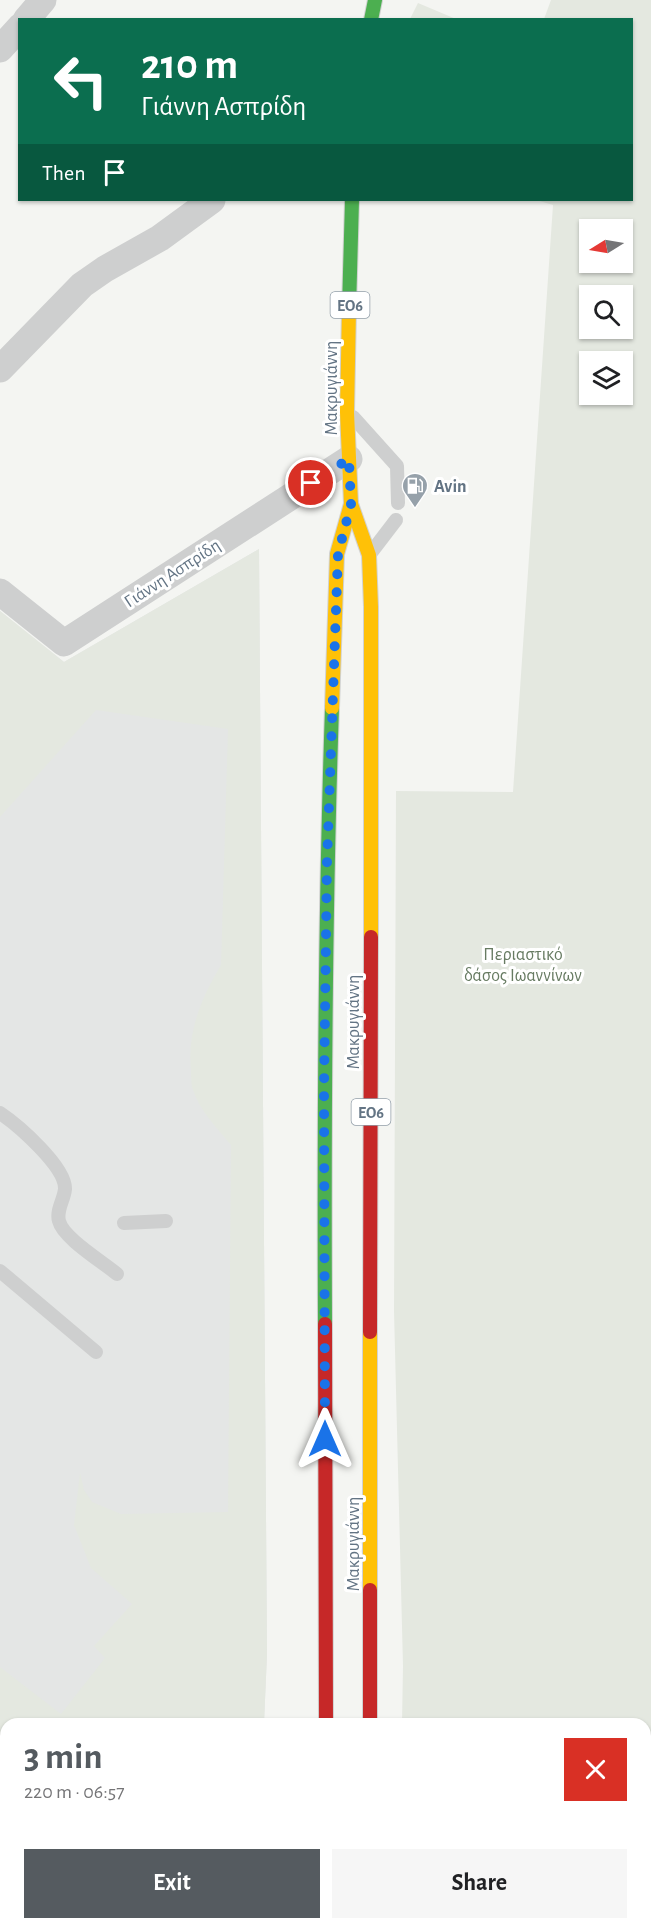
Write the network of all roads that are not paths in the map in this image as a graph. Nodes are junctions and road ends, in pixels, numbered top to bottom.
1 (43, 0) edge
2 (375, 0) edge
3 (28, 18) edge
4 (371, 18) edge
5 (18, 29) edge
6 (0, 49) edge
7 (211, 201) edge
8 (352, 201) edge
9 (0, 369) edge
10 (347, 411) junction
11 (349, 459) junction
12 (398, 503) dead end
13 (351, 504) junction
14 (396, 520) dead end
15 (369, 555) junction
16 (0, 592) edge
17 (0, 1113) edge
18 (166, 1221) dead end
19 (124, 1222) dead end
20 (0, 1271) edge
21 (117, 1274) dead end
22 (96, 1352) dead end
23 (326, 1718) edge
24 (370, 1718) edge

1 - 3 street
2 - 4 main road
5 - 6 street
7 - 9 street
8 - 10 main road, Μακρυγιάννη / ΕΟ6
10 - 11 main road, Μακρυγιάννη / ΕΟ6
10 - 12 lane
11 - 13 main road, Μακρυγιάννη / ΕΟ6
11 - 16 street, Γιάννη Ασπρίδη
13 - 15 main road, Μακρυγιάννη / ΕΟ6
13 - 23 main road, Μακρυγιάννη / ΕΟ6
14 - 15 lane
15 - 24 main road, Μακρυγιάννη / ΕΟ6
17 - 21 lane
18 - 19 lane
20 - 22 lane

